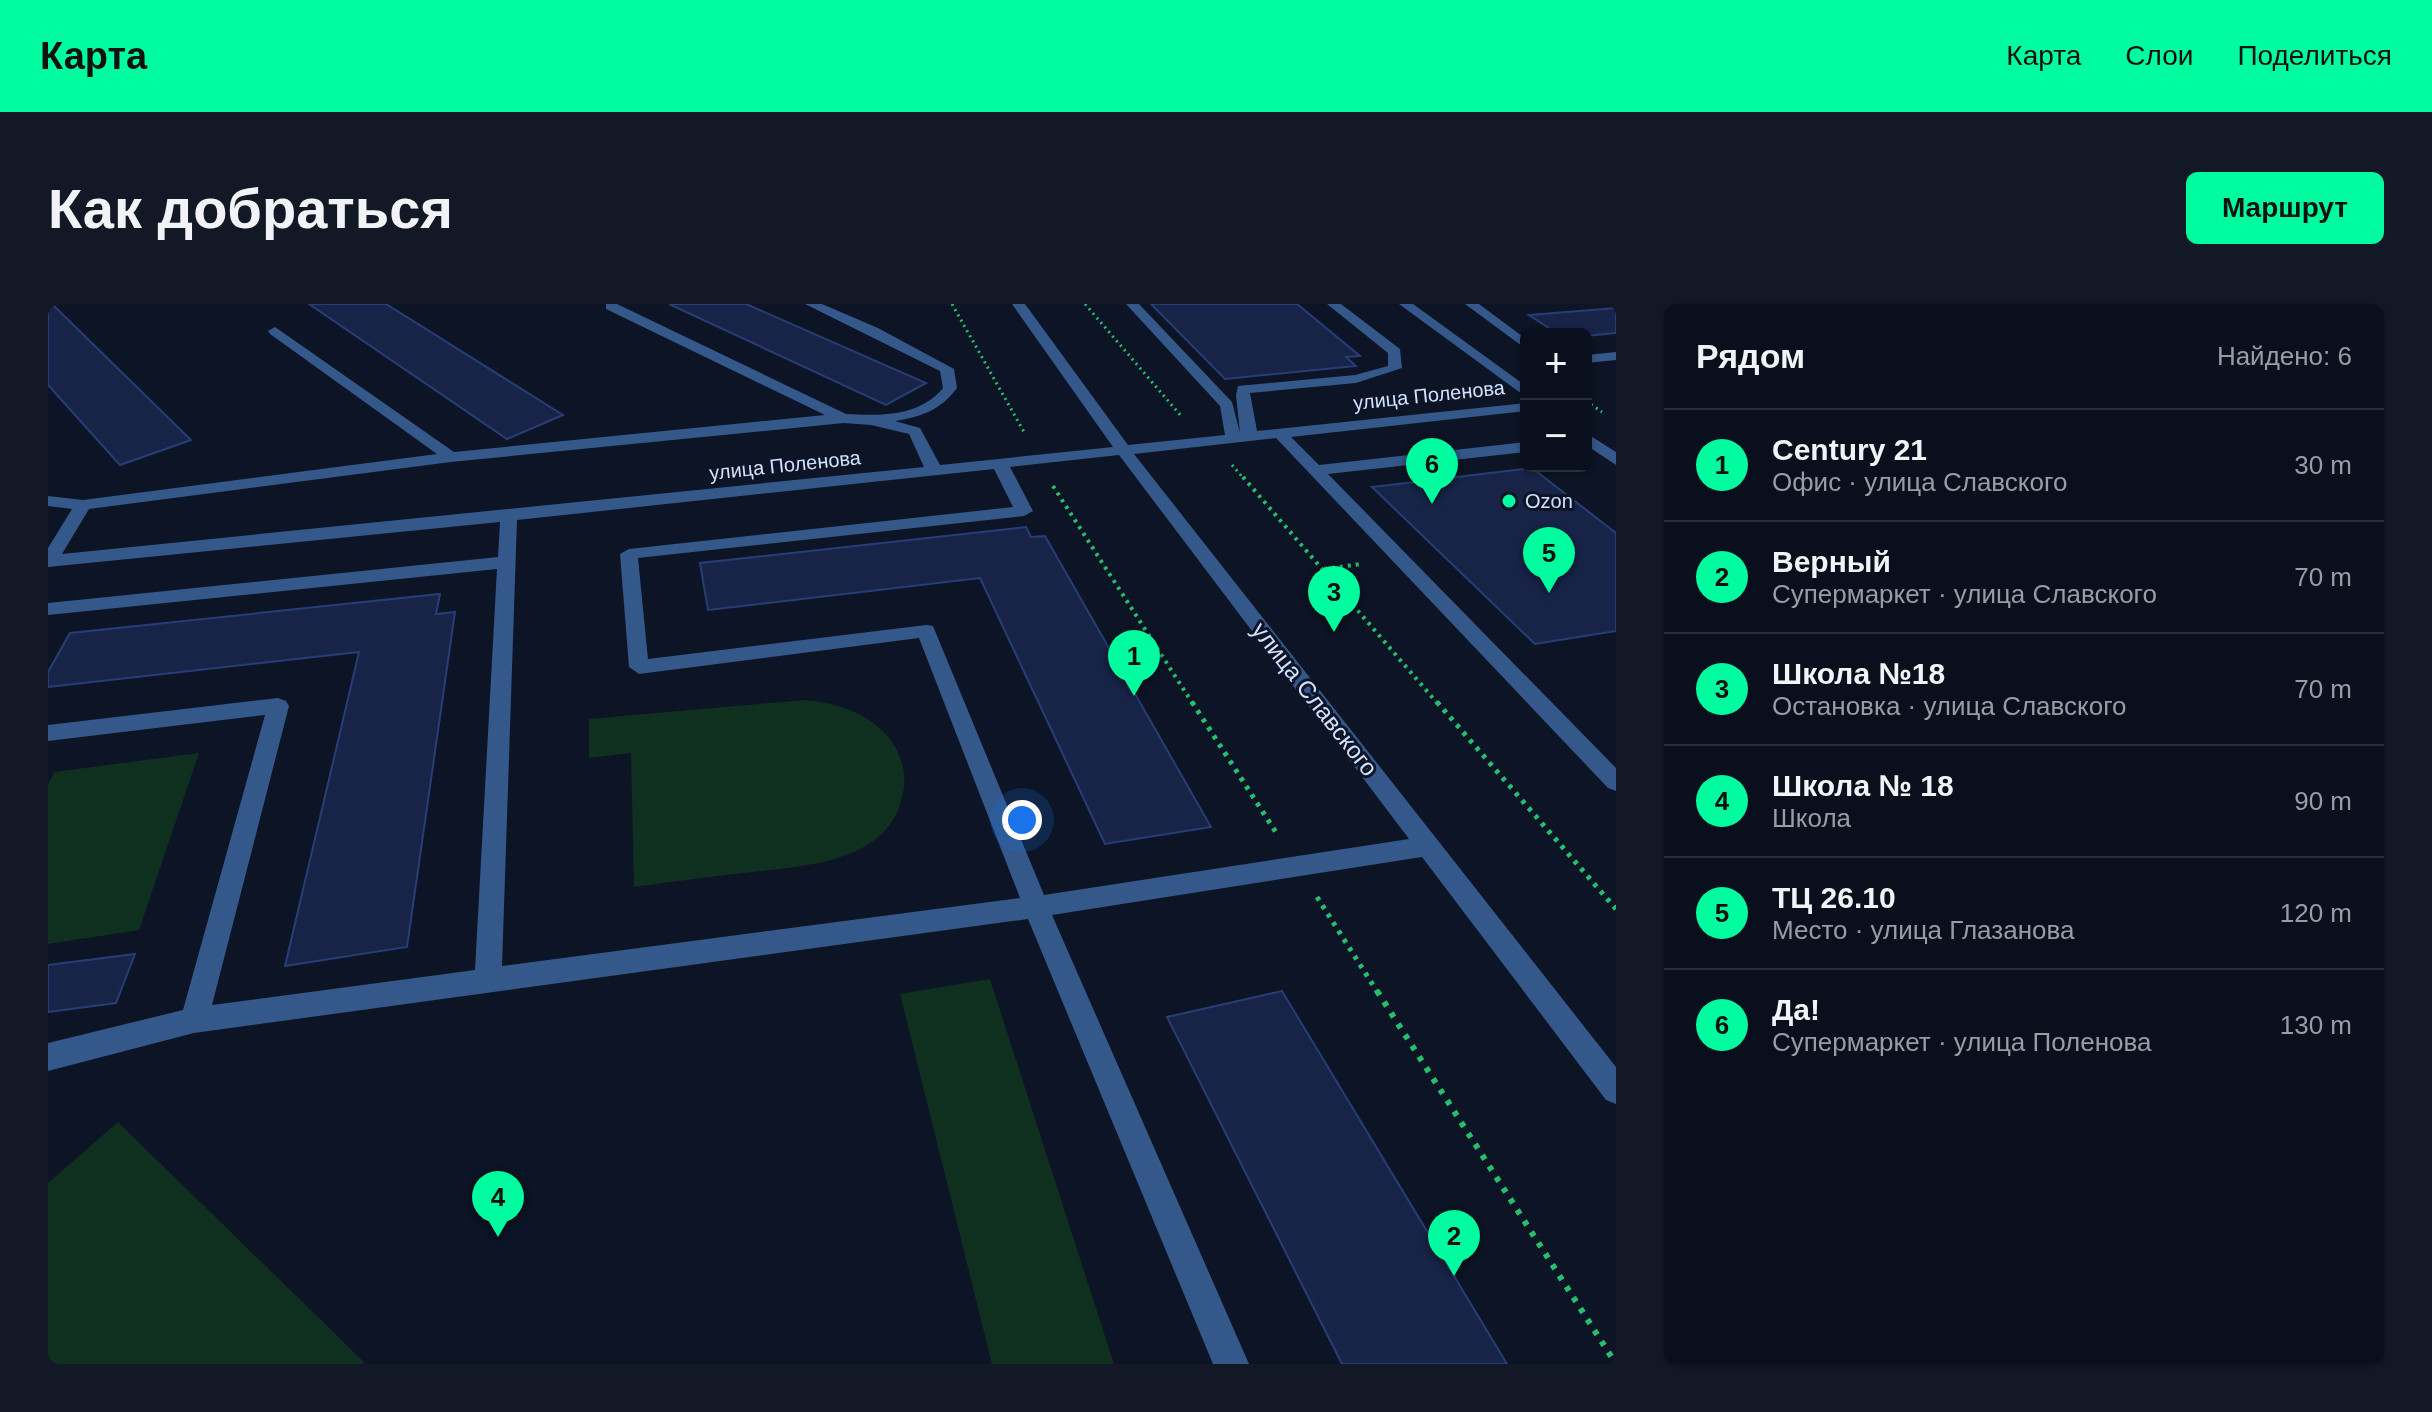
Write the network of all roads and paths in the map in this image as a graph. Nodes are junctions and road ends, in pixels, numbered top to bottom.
1 (811, 304) edge
2 (859, 304) edge
3 (952, 304) edge
4 (1018, 304) edge
5 (1085, 304) edge
6 (1132, 304) edge
7 (1333, 304) edge
8 (1405, 304) edge
9 (1471, 304) edge
10 (611, 306) edge
11 (275, 331) dead end
12 (873, 331) junction
13 (1520, 341) edge
14 (1616, 356) edge
15 (1592, 358) edge
16 (1520, 389) edge
17 (1520, 408) edge
18 (844, 418) junction
19 (871, 420) junction
20 (1024, 433) dead end
21 (1279, 433) junction
22 (1241, 437) junction
23 (1210, 440) junction
24 (1592, 443) edge
25 (1520, 448) edge
26 (1124, 451) junction
27 (451, 457) junction
28 (1616, 460) edge
29 (1000, 464) junction
30 (1316, 470) junction
31 (935, 472) junction
32 (1047, 476) dead end
33 (48, 501) edge
34 (83, 505) junction
35 (509, 516) junction
36 (49, 561) edge
37 (508, 562) junction
38 (48, 609) edge
39 (48, 733) edge
40 (1616, 782) edge
41 (1429, 846) junction
42 (1297, 866) junction
43 (1036, 907) junction
44 (1616, 909) edge
45 (488, 979) junction
46 (194, 1020) junction
47 (48, 1057) edge
48 (1616, 1090) edge
49 (1231, 1364) edge
50 (1616, 1364) edge

1 - 12 street
2 - 12 street
3 - 20 path
4 - 26 street, улица Славского
5 - 23 path
6 - 22 street
7 - 22 street
8 - 16 street
9 - 13 street
10 - 18 street
11 - 27 street
12 - 19 street
14 - 15 street
17 - 21 street, улица Поленова
18 - 19 street
18 - 27 street
19 - 31 street
21 - 22 street, улица Поленова
21 - 30 street
22 - 23 street, улица Поленова
23 - 26 street, улица Поленова
23 - 44 path
24 - 28 street
25 - 30 street
26 - 29 street, улица Поленова
26 - 41 street, улица Славского
27 - 34 street
29 - 31 street, улица Поленова
29 - 43 street
30 - 40 street
31 - 35 street, улица Поленова
32 - 42 path
33 - 34 street
34 - 36 street
35 - 36 street, улица Поленова
35 - 37 street
37 - 38 street
37 - 45 street
39 - 46 street
41 - 42 street
41 - 48 street, улица Славского
42 - 43 street
42 - 50 path
43 - 45 street
43 - 49 street
45 - 46 street
46 - 47 street

